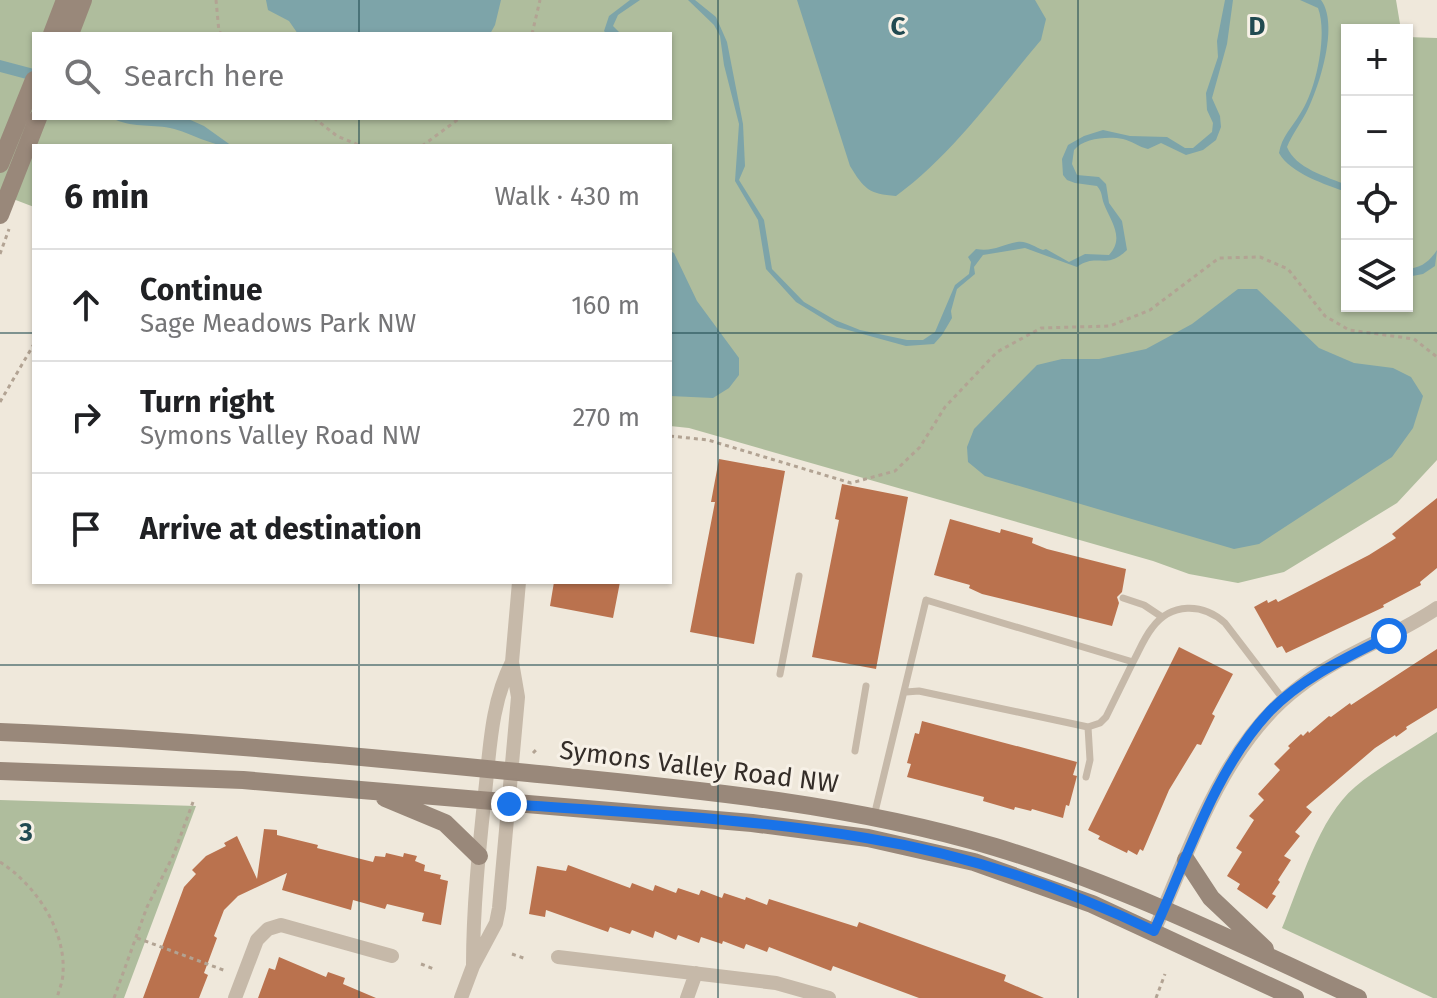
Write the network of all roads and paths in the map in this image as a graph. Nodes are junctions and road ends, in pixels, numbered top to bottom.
1 (65, 0) edge
2 (83, 0) edge
3 (216, 0) edge
4 (540, 0) edge
5 (63, 28) edge
6 (219, 32) edge
7 (532, 32) edge
8 (32, 88) edge
9 (36, 120) edge
10 (317, 120) edge
11 (457, 120) edge
12 (20, 139) junction
13 (356, 144) edge
14 (425, 144) edge
15 (0, 164) edge
16 (0, 215) edge
17 (32, 347) edge
18 (1437, 357) edge
19 (0, 402) edge
20 (672, 436) edge
21 (799, 576) dead end
22 (519, 584) edge
23 (1123, 598) dead end
24 (1437, 608) edge
25 (1162, 617) junction
26 (512, 662) junction
27 (1133, 662) junction
28 (780, 674) dead end
29 (866, 686) dead end
30 (906, 692) junction
31 (1283, 699) junction
32 (1088, 727) junction
33 (0, 732) edge
34 (537, 749) dead end
35 (855, 751) dead end
36 (533, 753) dead end
37 (488, 769) junction
38 (0, 771) edge
39 (513, 771) junction
40 (1086, 777) dead end
41 (368, 790) junction
42 (484, 801) junction
43 (193, 802) dead end
44 (509, 804) junction
45 (874, 816) junction
46 (479, 856) junction
47 (1186, 860) junction
48 (0, 862) edge
49 (1164, 908) junction
50 (1154, 931) junction
51 (137, 938) junction
52 (512, 954) dead end
53 (392, 956) dead end
54 (558, 957) dead end
55 (526, 959) dead end
56 (1279, 961) junction
57 (421, 964) dead end
58 (473, 966) junction
59 (434, 969) dead end
60 (226, 971) dead end
61 (696, 973) junction
62 (1165, 974) dead end
63 (57, 998) edge
64 (114, 998) edge
65 (235, 998) edge
66 (461, 998) edge
67 (687, 998) edge
68 (829, 998) edge
69 (1156, 998) edge
70 (1295, 998) edge
71 (1358, 998) edge

1 - 5 main road
2 - 5 main road
3 - 6 path
4 - 7 path
8 - 12 main road
9 - 12 main road
10 - 13 path
11 - 14 path
12 - 15 main road
12 - 16 main road
17 - 19 path
18 - 20 path
21 - 28 lane
22 - 26 street
23 - 25 lane
24 - 31 street
25 - 27 lane
25 - 31 lane
26 - 37 street
26 - 39 street
27 - 30 lane
27 - 32 lane
29 - 35 lane
30 - 32 lane
30 - 45 lane
31 - 47 street
32 - 40 lane
33 - 37 main road, Symons Valley Road NW
34 - 36 path
37 - 39 main road, Symons Valley Road NW
37 - 42 street
38 - 41 main road, Symons Valley Road NW
39 - 44 street
39 - 45 main road, Symons Valley Road NW
41 - 42 main road, Symons Valley Road NW
41 - 46 main road
42 - 44 main road, Symons Valley Road NW
42 - 46 street
43 - 51 path
44 - 50 main road, Symons Valley Road NW
44 - 58 street
45 - 49 main road, Symons Valley Road NW
46 - 58 street
47 - 49 street
47 - 56 main road
48 - 63 path
49 - 50 street
49 - 56 main road, Symons Valley Road NW
50 - 70 main road, Symons Valley Road NW
51 - 60 path
51 - 64 path
52 - 55 path
53 - 65 street
54 - 61 street
56 - 71 main road, Symons Valley Road NW
57 - 59 path
58 - 66 street
61 - 67 street
61 - 68 street
62 - 69 path

